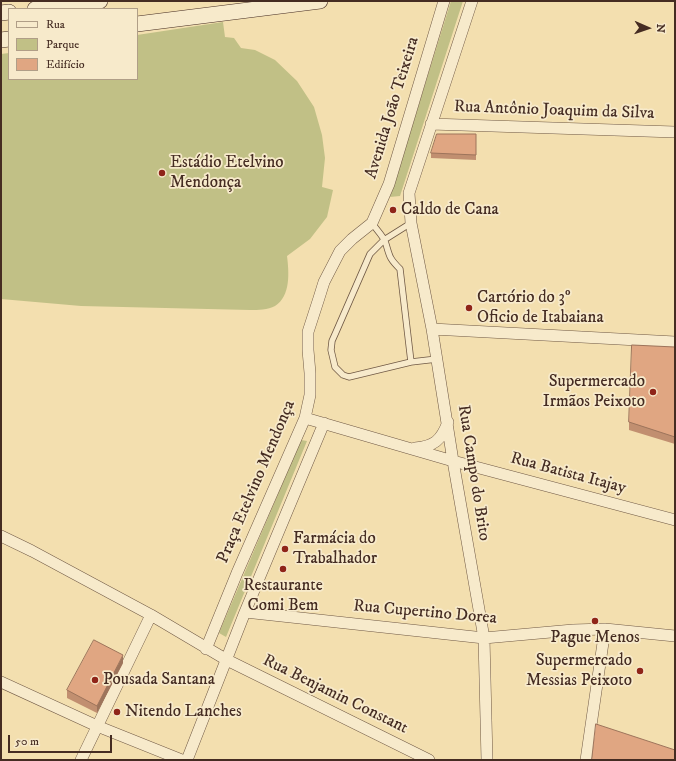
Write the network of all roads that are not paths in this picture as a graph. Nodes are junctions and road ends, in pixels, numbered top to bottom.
1 (100, 1) edge
2 (320, 1) edge
3 (444, 1) edge
4 (472, 1) edge
5 (43, 8) edge
6 (138, 24) edge
7 (431, 124) junction
8 (675, 132) edge
9 (372, 223) junction
10 (411, 223) junction
11 (384, 240) junction
12 (432, 329) junction
13 (675, 342) edge
14 (437, 359) junction
15 (411, 362) junction
16 (305, 418) junction
17 (448, 422) junction
18 (324, 423) junction
19 (412, 448) junction
20 (453, 461) junction
21 (675, 520) edge
22 (1, 536) edge
23 (245, 612) junction
24 (151, 616) junction
25 (605, 629) junction
26 (675, 636) edge
27 (484, 638) junction
28 (206, 648) junction
29 (227, 660) junction
30 (1, 682) edge
31 (97, 726) junction
32 (81, 760) edge
33 (182, 760) edge
34 (187, 760) edge
35 (429, 760) edge
36 (487, 760) edge
37 (586, 760) edge

1 - 5 main road
2 - 6 main road
3 - 9 street, Avenida João Teixeira
4 - 7 street
7 - 8 street, Rua Antônio Joaquim da Silva
7 - 10 street, Rua Campo do Brito
9 - 11 lane
9 - 16 street, Praça Etelvino Mendonça
10 - 11 lane
10 - 12 street, Rua Campo do Brito
11 - 15 lane
11 - 15 lane
12 - 13 street
12 - 14 street, Rua Campo do Brito
14 - 15 lane
14 - 17 street, Rua Campo do Brito
16 - 18 street
16 - 28 street, Praça Etelvino Mendonça
17 - 19 street
17 - 20 street, Rua Campo do Brito
18 - 19 street
18 - 23 street
19 - 20 street
20 - 21 street, Rua Batista Itajay
20 - 27 street, Rua Campo do Brito
22 - 24 street
23 - 27 street, Rua Cupertino Dorea
23 - 29 street
24 - 28 street
24 - 31 street
25 - 26 street, Rua Cupertino Dorea
25 - 27 street, Rua Cupertino Dorea
25 - 37 street
27 - 36 street, Rua Campo do Brito
28 - 29 street
29 - 34 street
29 - 35 street, Rua Benjamin Constant
30 - 31 street
31 - 32 street
31 - 33 street

